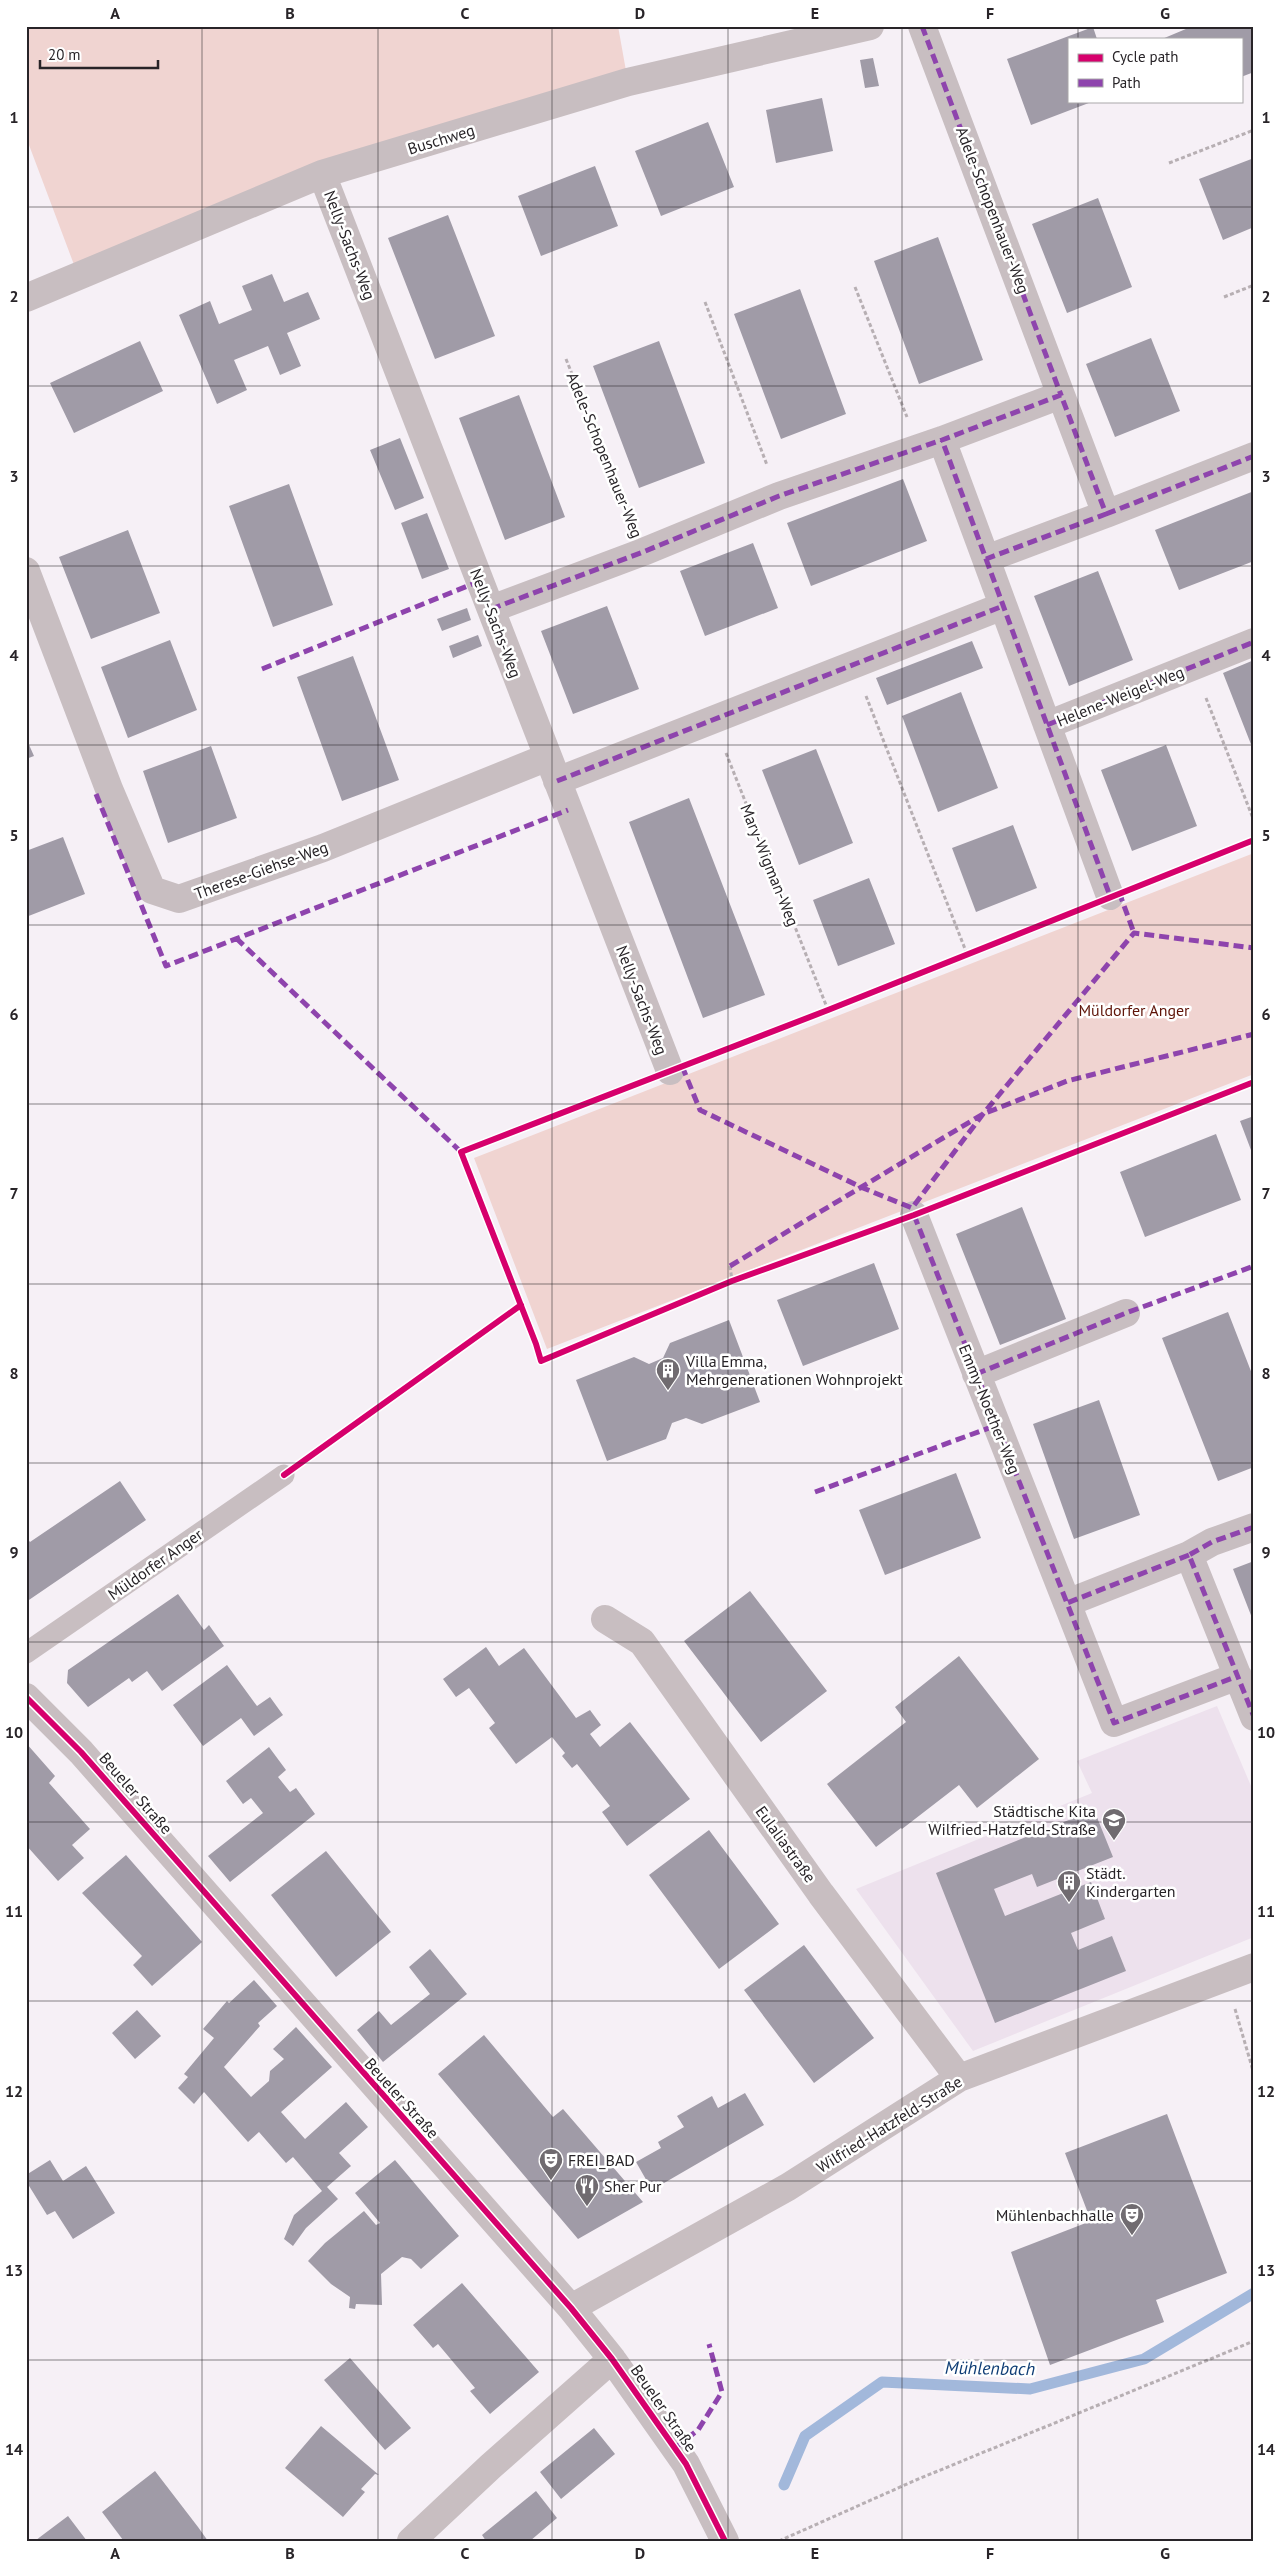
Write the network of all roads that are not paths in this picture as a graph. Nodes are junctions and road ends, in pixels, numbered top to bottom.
1 (870, 26) edge
2 (922, 26) edge
3 (322, 174) junction
4 (26, 298) edge
5 (1061, 395) junction
6 (930, 443) junction
7 (1254, 456) edge
8 (1106, 514) junction
9 (986, 559) junction
10 (26, 571) edge
11 (1003, 606) junction
12 (490, 609) junction
13 (1254, 642) edge
14 (1047, 726) junction
15 (552, 769) junction
16 (1110, 896) dead end
17 (670, 1071) dead end
18 (914, 1216) dead end
19 (1126, 1313) dead end
20 (976, 1374) junction
21 (284, 1474) dead end
22 (1254, 1527) edge
23 (1189, 1555) junction
24 (1067, 1603) junction
25 (605, 1619) dead end
26 (26, 1653) edge
27 (1238, 1676) junction
28 (26, 1697) edge
29 (1254, 1717) edge
30 (1254, 1967) edge
31 (959, 2078) junction
32 (571, 2308) junction
33 (612, 2359) junction
34 (411, 2541) edge
35 (725, 2541) edge

1 - 3 street, Buschweg
2 - 5 street, Adele-Schopenhauer-Weg
3 - 4 street, Buschweg
3 - 12 street, Nelly-Sachs-Weg
5 - 6 street, Adele-Schopenhauer-Weg
5 - 8 street, Adele-Schopenhauer-Weg
6 - 9 street
6 - 12 street, Adele-Schopenhauer-Weg
7 - 8 street
8 - 9 street
9 - 11 street
10 - 15 street, Therese-Giehse-Weg
11 - 14 street
11 - 15 street
12 - 15 street, Nelly-Sachs-Weg
13 - 14 street, Helene-Weigel-Weg
14 - 16 street
15 - 17 street, Nelly-Sachs-Weg
18 - 20 street, Emmy-Noether-Weg
19 - 20 street
20 - 24 street, Emmy-Noether-Weg
21 - 26 lane, Müldorfer Anger
22 - 23 street
23 - 24 street
23 - 27 street
24 - 27 street, Emmy-Noether-Weg
25 - 31 street, Eulaliastraße
27 - 29 street
28 - 32 street, Beueler Straße
30 - 31 street, Wilfried-Hatzfeld-Straße
31 - 32 street, Wilfried-Hatzfeld-Straße
32 - 33 street, Beueler Straße
33 - 34 street, Beueler Straße
33 - 35 street, Beueler Straße

